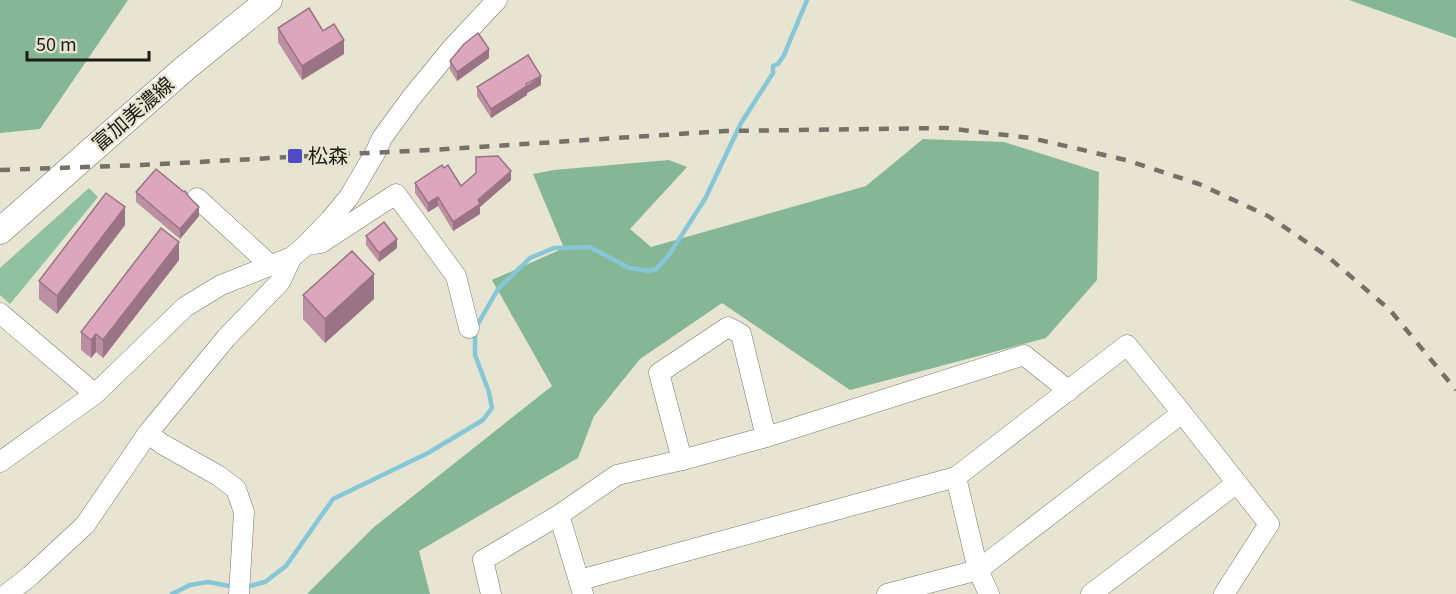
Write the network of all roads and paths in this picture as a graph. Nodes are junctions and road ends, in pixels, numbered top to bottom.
1 (269, 0) edge
2 (497, 0) edge
3 (197, 198) dead end
4 (0, 231) edge
5 (298, 252) junction
6 (270, 265) junction
7 (0, 314) edge
8 (469, 328) dead end
9 (1069, 391) junction
10 (95, 394) junction
11 (1182, 413) junction
12 (148, 433) junction
13 (766, 437) junction
14 (682, 460) junction
15 (0, 462) edge
16 (956, 477) junction
17 (1237, 483) junction
18 (559, 515) junction
19 (978, 570) junction
20 (240, 585) edge
21 (581, 587) edge
22 (7, 594) edge
23 (491, 594) edge
24 (887, 594) edge
25 (989, 594) edge
26 (1091, 594) edge
27 (1224, 594) edge

1 - 4 main road, 富加美濃線
2 - 5 street
3 - 6 street
5 - 6 street
5 - 8 street
5 - 12 street
6 - 10 street
7 - 10 street
9 - 11 street
9 - 13 street
9 - 16 street
10 - 15 street
11 - 17 street
11 - 19 street
12 - 20 street
12 - 22 street
13 - 14 street
13 - 14 street
14 - 18 street
16 - 19 street
16 - 21 street
17 - 26 street
17 - 27 street
18 - 21 street
18 - 23 street
19 - 24 street
19 - 25 street

